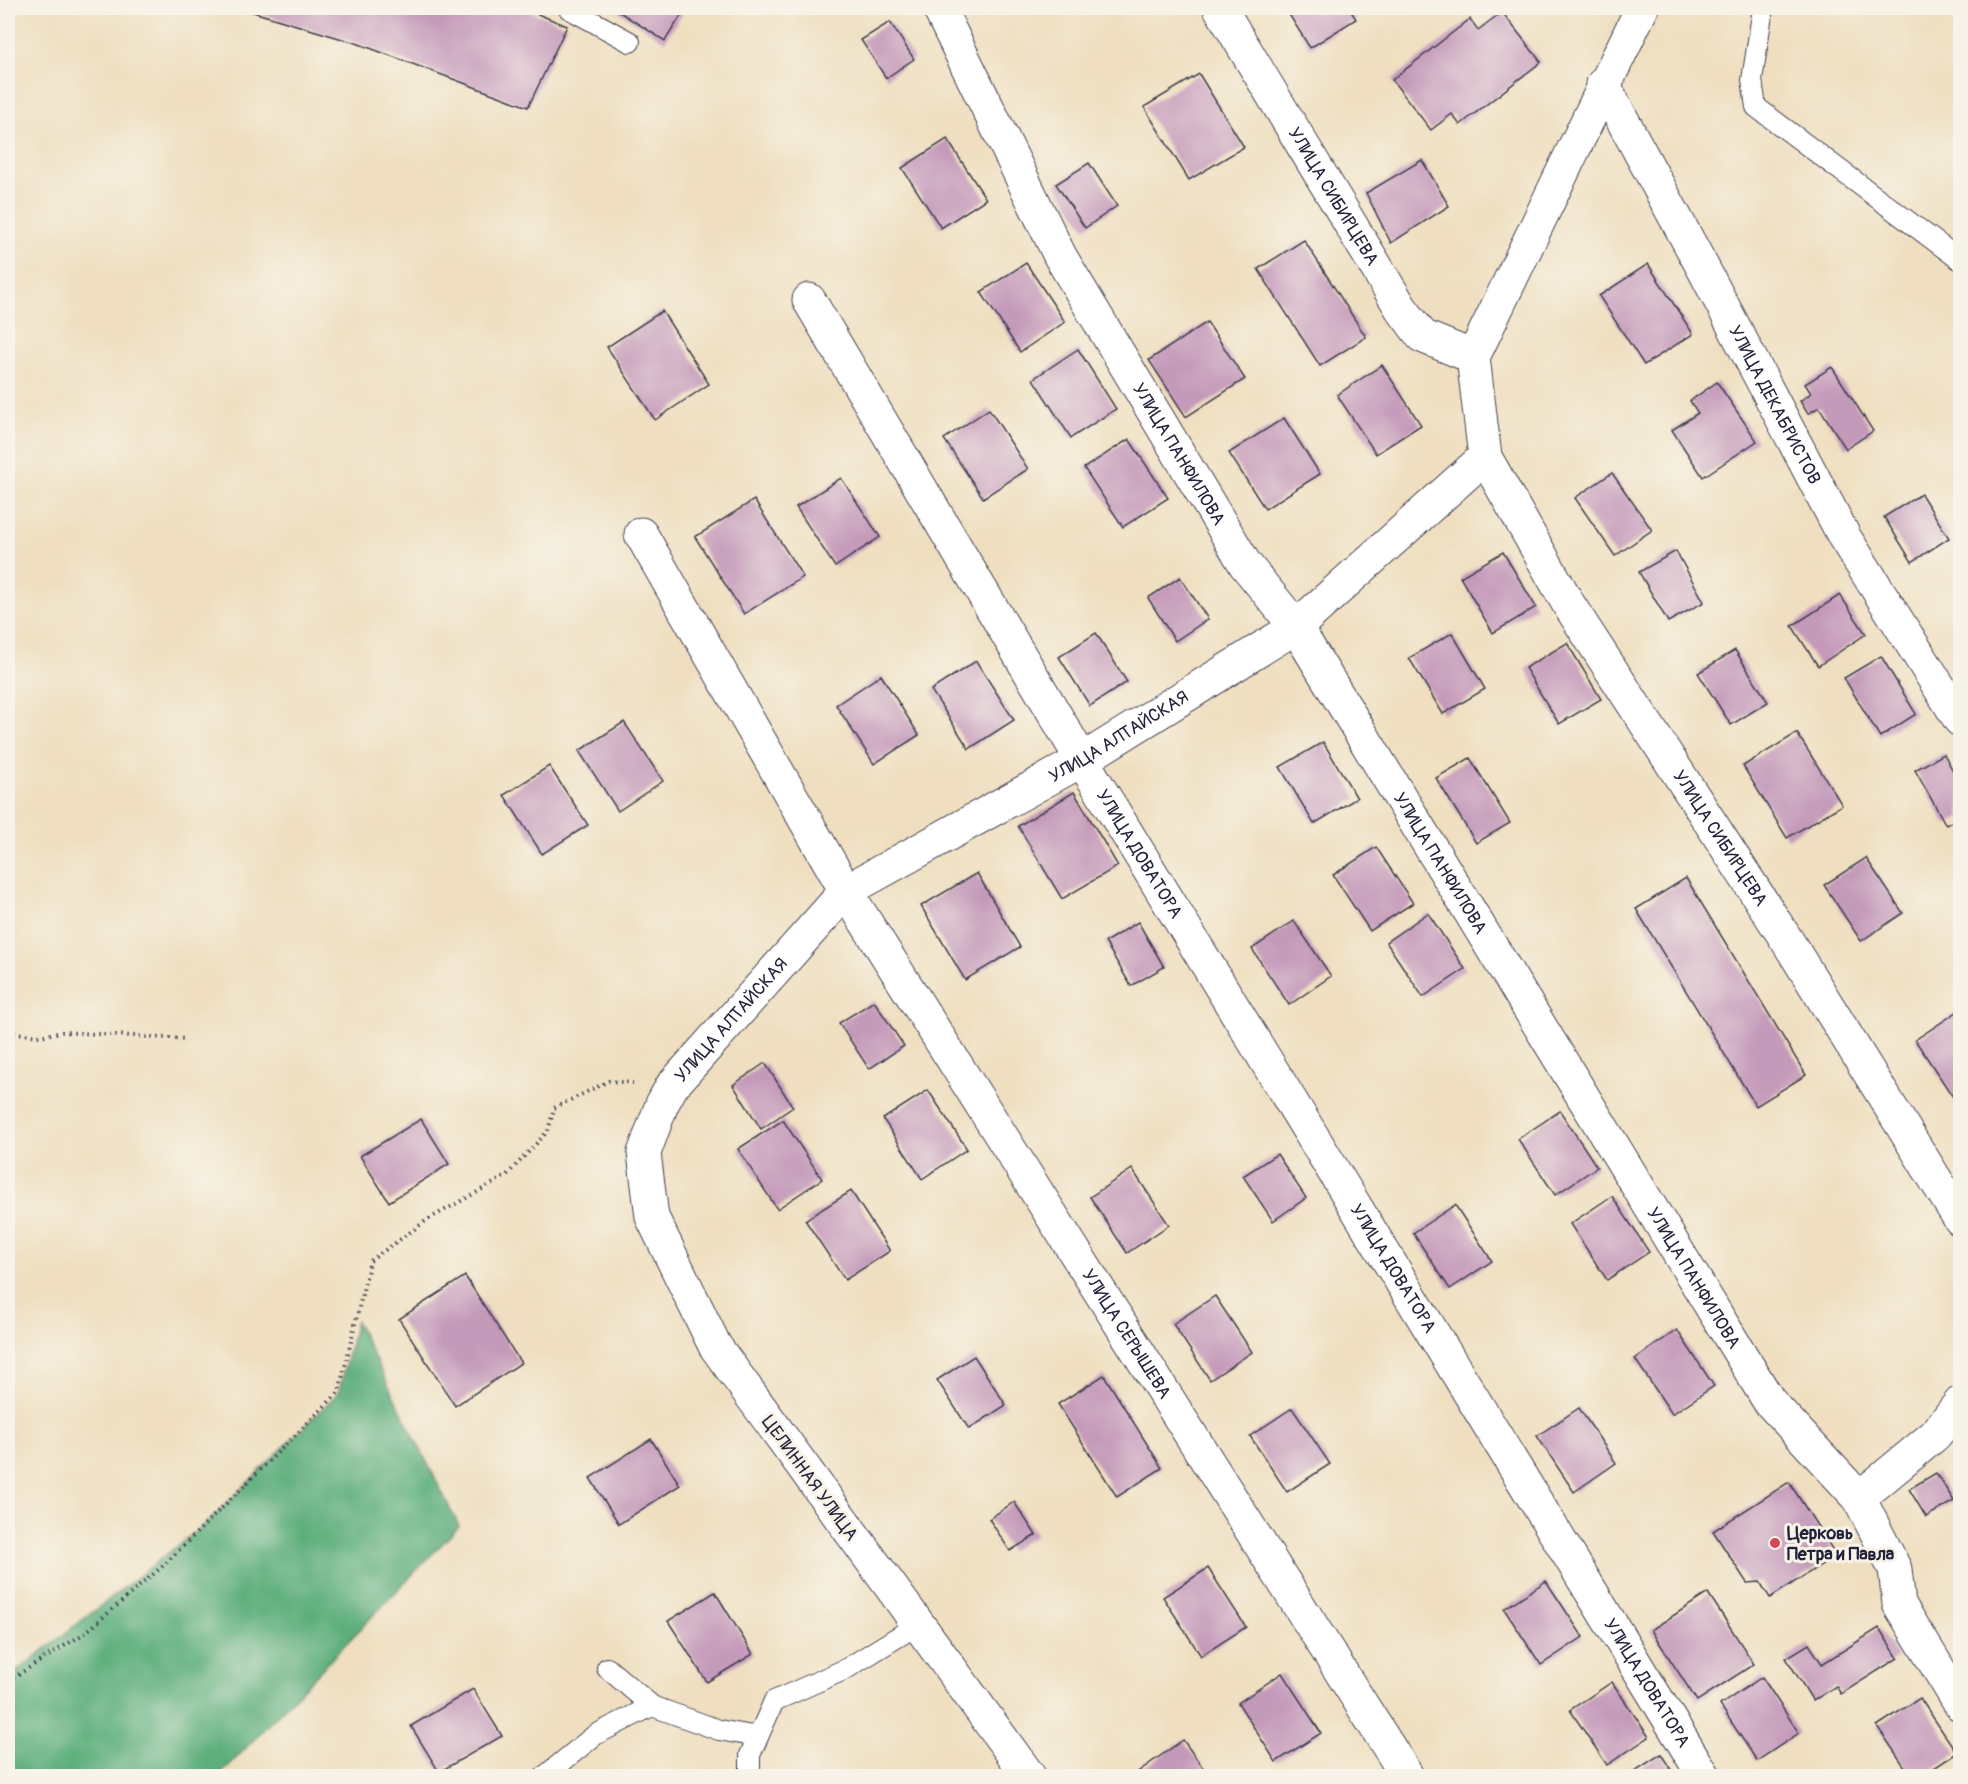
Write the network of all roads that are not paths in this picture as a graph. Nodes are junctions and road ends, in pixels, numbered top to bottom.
1 (568, 8) edge
2 (939, 8) edge
3 (1220, 8) edge
4 (1642, 8) edge
5 (1763, 8) edge
6 (630, 42) dead end
7 (1603, 84) junction
8 (1960, 260) edge
9 (809, 300) dead end
10 (1473, 357) junction
11 (1485, 457) junction
12 (641, 534) dead end
13 (1296, 627) junction
14 (1960, 720) edge
15 (1082, 760) junction
16 (846, 891) junction
17 (644, 1153) joint
18 (1960, 1219) edge
19 (1960, 1403) edge
20 (1859, 1498) junction
21 (917, 1626) junction
22 (607, 1668) dead end
23 (1960, 1704) edge
24 (652, 1706) junction
25 (758, 1737) junction
26 (544, 1776) edge
27 (750, 1776) edge
28 (1029, 1776) edge
29 (1407, 1776) edge
30 (1704, 1776) edge

1 - 6 lane
2 - 13 street, УЛИЦА ПАНФИЛОВА
3 - 10 street, УЛИЦА СИБИРЦЕВА
4 - 7 street
5 - 8 lane
7 - 10 street
7 - 14 street, УЛИЦА ДЕКАБРИСТОВ
9 - 15 street, УЛИЦА ДОВАТОРА
10 - 11 street
11 - 13 street, УЛИЦА АЛТАЙСКАЯ
11 - 18 street, УЛИЦА СИБИРЦЕВА
12 - 16 street, УЛИЦА СЕРЫШЕВА
13 - 15 street, УЛИЦА АЛТАЙСКАЯ
13 - 20 street, УЛИЦА ПАНФИЛОВА
15 - 16 street, УЛИЦА АЛТАЙСКАЯ
15 - 30 street, УЛИЦА ДОВАТОРА
16 - 17 street, УЛИЦА АЛТАЙСКАЯ
16 - 29 street, УЛИЦА СЕРЫШЕВА
17 - 21 street, ЦЕЛИННАЯ УЛИЦА
19 - 20 street
20 - 23 street, УЛИЦА ПАНФИЛОВА
21 - 25 lane
21 - 28 street, ЦЕЛИННАЯ УЛИЦА
22 - 24 lane
24 - 25 lane
24 - 26 lane
25 - 27 lane

